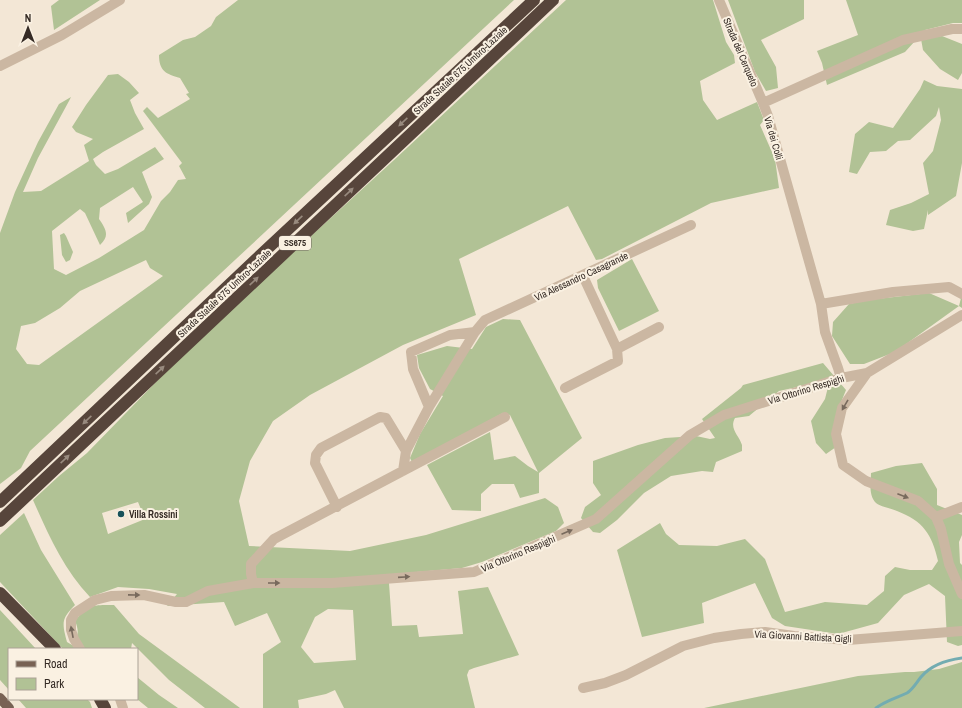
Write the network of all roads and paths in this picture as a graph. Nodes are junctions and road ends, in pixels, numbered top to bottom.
1 (120, 0) edge
2 (534, 0) edge
3 (553, 0) edge
4 (719, 0) edge
5 (962, 29) edge
6 (0, 66) edge
7 (764, 103) junction
8 (691, 225) dead end
9 (583, 276) junction
10 (962, 294) edge
11 (820, 304) junction
12 (962, 315) edge
13 (659, 328) dead end
14 (475, 332) junction
15 (617, 349) junction
16 (867, 374) junction
17 (841, 378) junction
18 (565, 388) dead end
19 (429, 407) junction
20 (505, 417) dead end
21 (406, 451) junction
22 (403, 471) junction
23 (6, 493) edge
24 (0, 502) edge
25 (337, 507) junction
26 (962, 507) edge
27 (936, 517) junction
28 (0, 521) edge
29 (253, 583) junction
30 (0, 593) edge
31 (962, 594) edge
32 (962, 632) edge
33 (54, 648) edge
34 (79, 648) edge
35 (583, 688) dead end
36 (0, 698) edge
37 (9, 708) edge

1 - 6 street
2 -> 23 highway, Strada Statale 675 Umbro-Laziale / SS675
28 -> 3 highway, Strada Statale 675 Umbro-Laziale / SS675
4 - 7 street, Strada del Cerqueto
5 - 7 street, Via dei Colli
7 - 11 street, Via dei Colli
8 - 9 street, Via Alessandro Casagrande
9 - 14 street, Via Alessandro Casagrande
9 - 15 street
10 - 11 street
11 - 17 street, Via dei Colli
12 - 16 street
13 - 15 street
14 - 19 street, Via Alessandro Casagrande
14 - 19 street
15 - 18 street
16 - 17 street, Via Ottorino Respighi
16 -> 27 street
29 -> 17 street, Via Ottorino Respighi
19 - 21 street, Via Alessandro Casagrande
20 - 22 street
21 - 22 street, Via Alessandro Casagrande
21 - 25 street
22 - 25 street
23 - 24 highway, Strada Statale 675 Umbro-Laziale / SS675
25 - 29 street
26 - 27 street
27 - 31 street
34 -> 29 street, Via Ottorino Respighi
30 - 33 highway
32 - 35 street, Via Giovanni Battista Gigli
36 - 37 main road

